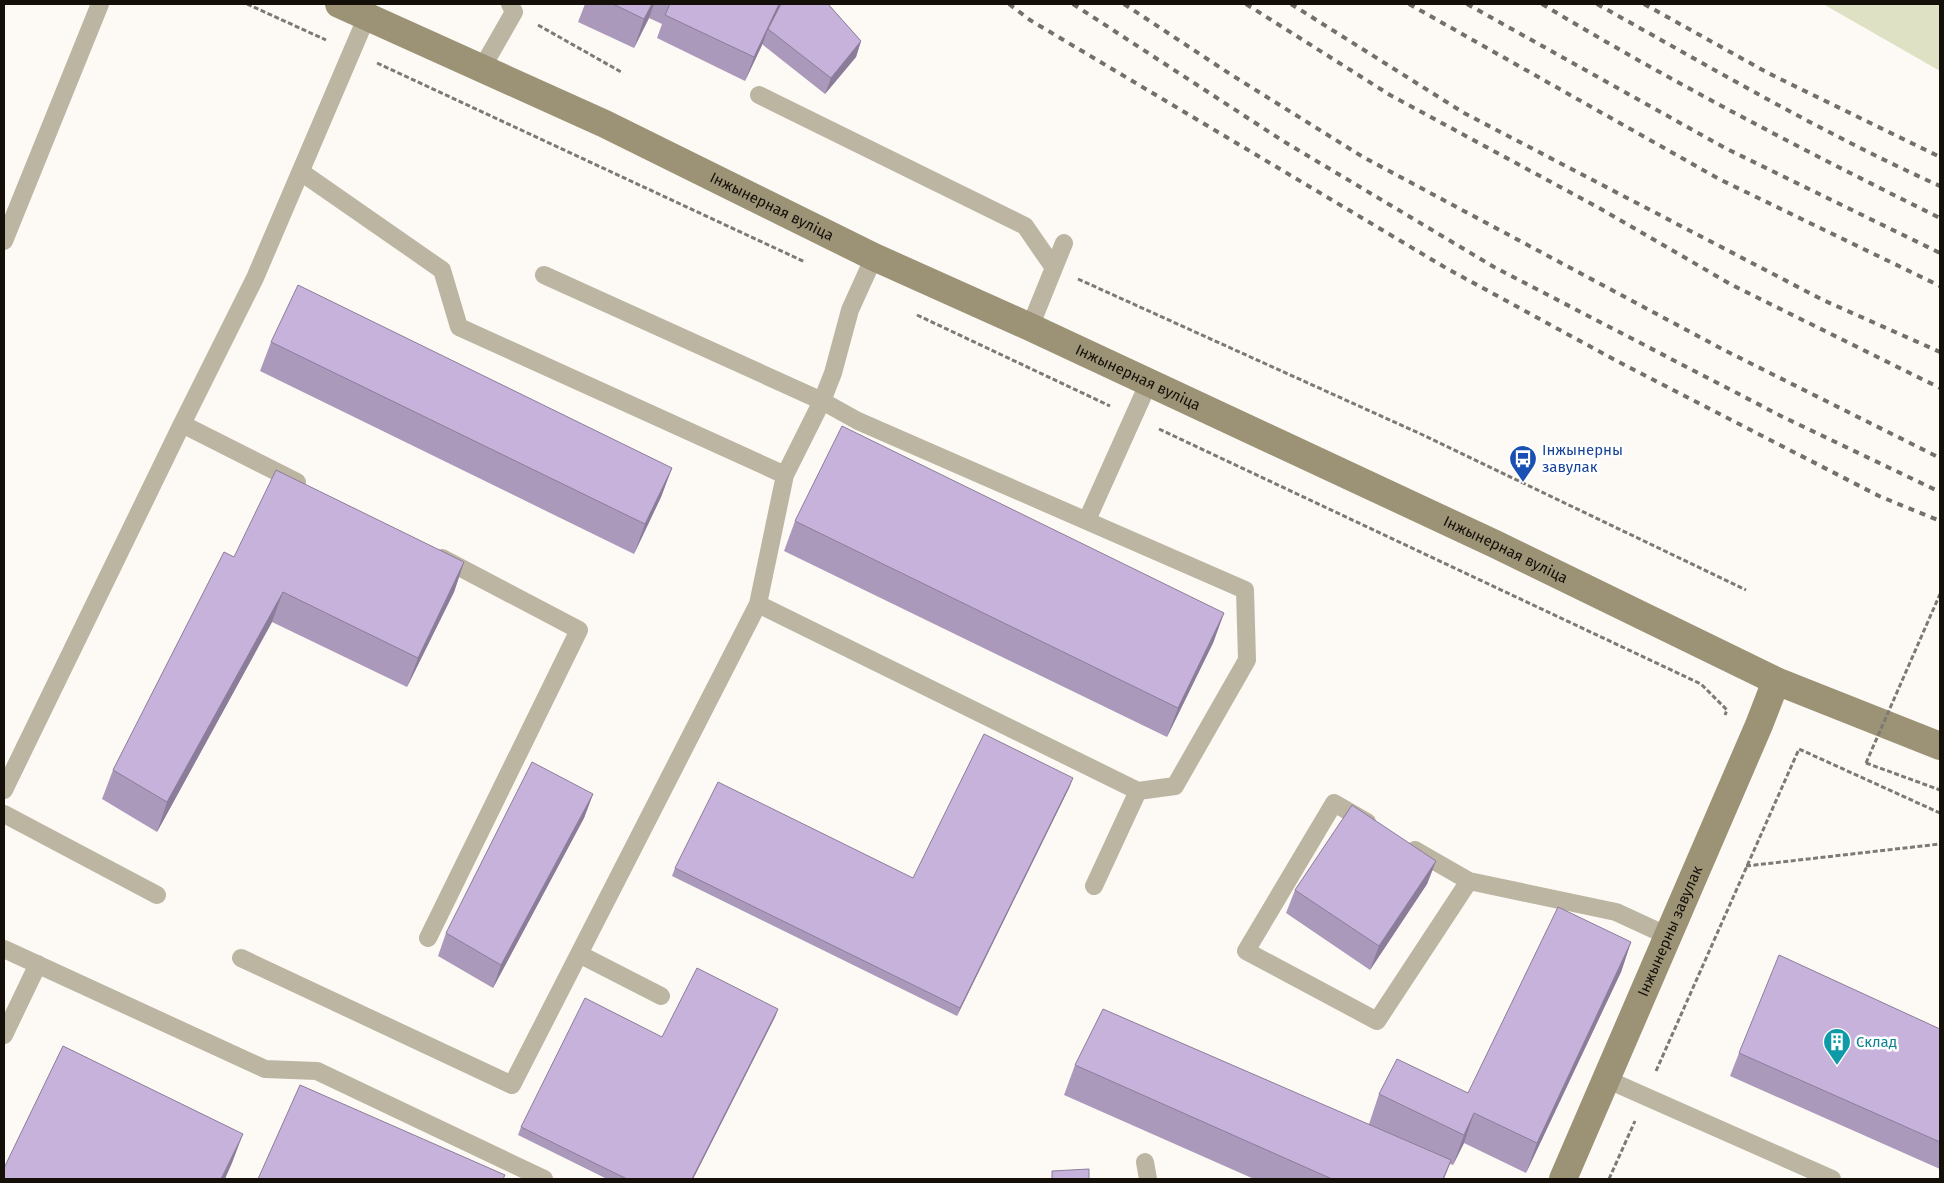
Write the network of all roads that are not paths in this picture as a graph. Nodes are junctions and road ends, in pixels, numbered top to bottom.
1 (100, 4) edge
2 (340, 4) edge
3 (512, 8) edge
4 (367, 16) junction
5 (482, 68) junction
6 (760, 95) dead end
7 (301, 172) junction
8 (4, 241) edge
9 (1064, 243) dead end
10 (874, 256) junction
11 (1054, 268) junction
12 (544, 275) dead end
13 (1030, 326) junction
14 (1149, 382) junction
15 (822, 402) junction
16 (182, 424) junction
17 (785, 475) junction
18 (310, 489) edge
19 (1087, 520) junction
20 (423, 548) edge
21 (758, 604) junction
22 (1776, 682) junction
23 (1940, 746) edge
24 (4, 790) edge
25 (1138, 791) junction
26 (4, 814) edge
27 (1385, 832) edge
28 (1402, 842) edge
29 (1469, 881) junction
30 (1094, 886) dead end
31 (157, 896) dead end
32 (1668, 936) junction
33 (428, 938) dead end
34 (4, 949) edge
35 (579, 954) junction
36 (240, 958) dead end
37 (38, 964) junction
38 (661, 996) dead end
39 (4, 1035) edge
40 (1606, 1079) junction
41 (519, 1174) edge
42 (544, 1179) edge
43 (1563, 1179) edge
44 (1832, 1179) edge

1 - 8 lane
2 - 4 street, Інжынерная вуліца
3 - 5 lane
4 - 5 street, Інжынерная вуліца
4 - 7 lane
5 - 10 street, Інжынерная вуліца
6 - 11 lane
7 - 16 lane
7 - 17 lane
9 - 11 lane
10 - 13 street, Інжынерная вуліца
10 - 15 lane
11 - 13 lane
12 - 15 lane
13 - 14 street, Інжынерная вуліца
14 - 19 lane
14 - 22 street, Інжынерная вуліца
15 - 17 lane
15 - 19 lane
16 - 18 lane
16 - 24 lane
17 - 21 lane
19 - 25 lane
20 - 33 lane
21 - 25 lane
21 - 35 lane
22 - 23 street, Інжынерная вуліца
22 - 32 street, Інжынерны завулак
25 - 30 lane
26 - 31 lane
27 - 29 lane
28 - 29 lane
29 - 32 lane
32 - 40 street, Інжынерны завулак
34 - 37 lane
35 - 36 lane
35 - 38 lane
37 - 39 lane
37 - 41 lane
40 - 43 street, Інжынерны завулак
40 - 44 lane
41 - 42 lane

